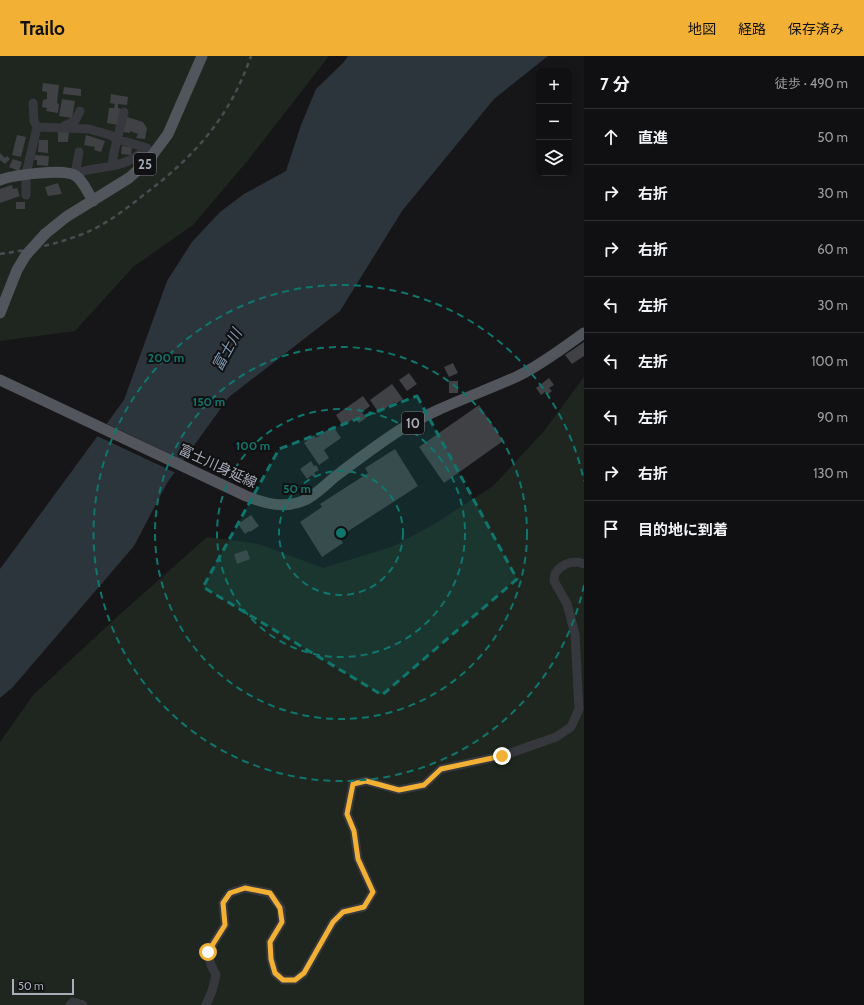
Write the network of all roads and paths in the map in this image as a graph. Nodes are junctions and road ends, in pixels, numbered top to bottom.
1 (202, 56) edge
2 (33, 103) dead end
3 (80, 111) dead end
4 (124, 112) dead end
5 (37, 127) junction
6 (60, 127) junction
7 (117, 138) junction
8 (79, 152) dead end
9 (112, 166) junction
10 (26, 174) junction
11 (75, 175) junction
12 (0, 180) edge
13 (26, 195) dead end
14 (93, 202) junction
15 (0, 313) edge
16 (584, 333) edge
17 (0, 380) edge
18 (584, 564) edge
19 (70, 1005) edge
20 (83, 1005) edge
21 (206, 1005) edge

1 - 14 main road, 25
2 - 5 street
3 - 6 street
4 - 7 street
5 - 6 street
5 - 10 street
6 - 7 street
7 - 9 street
7 - 9 street
8 - 11 street
9 - 11 street
10 - 11 main road
10 - 12 main road
10 - 13 street
11 - 14 main road
14 - 15 main road, 25, bridge
16 - 17 main road, 富士川身延線 / 10
18 - 21 street
19 - 20 street

